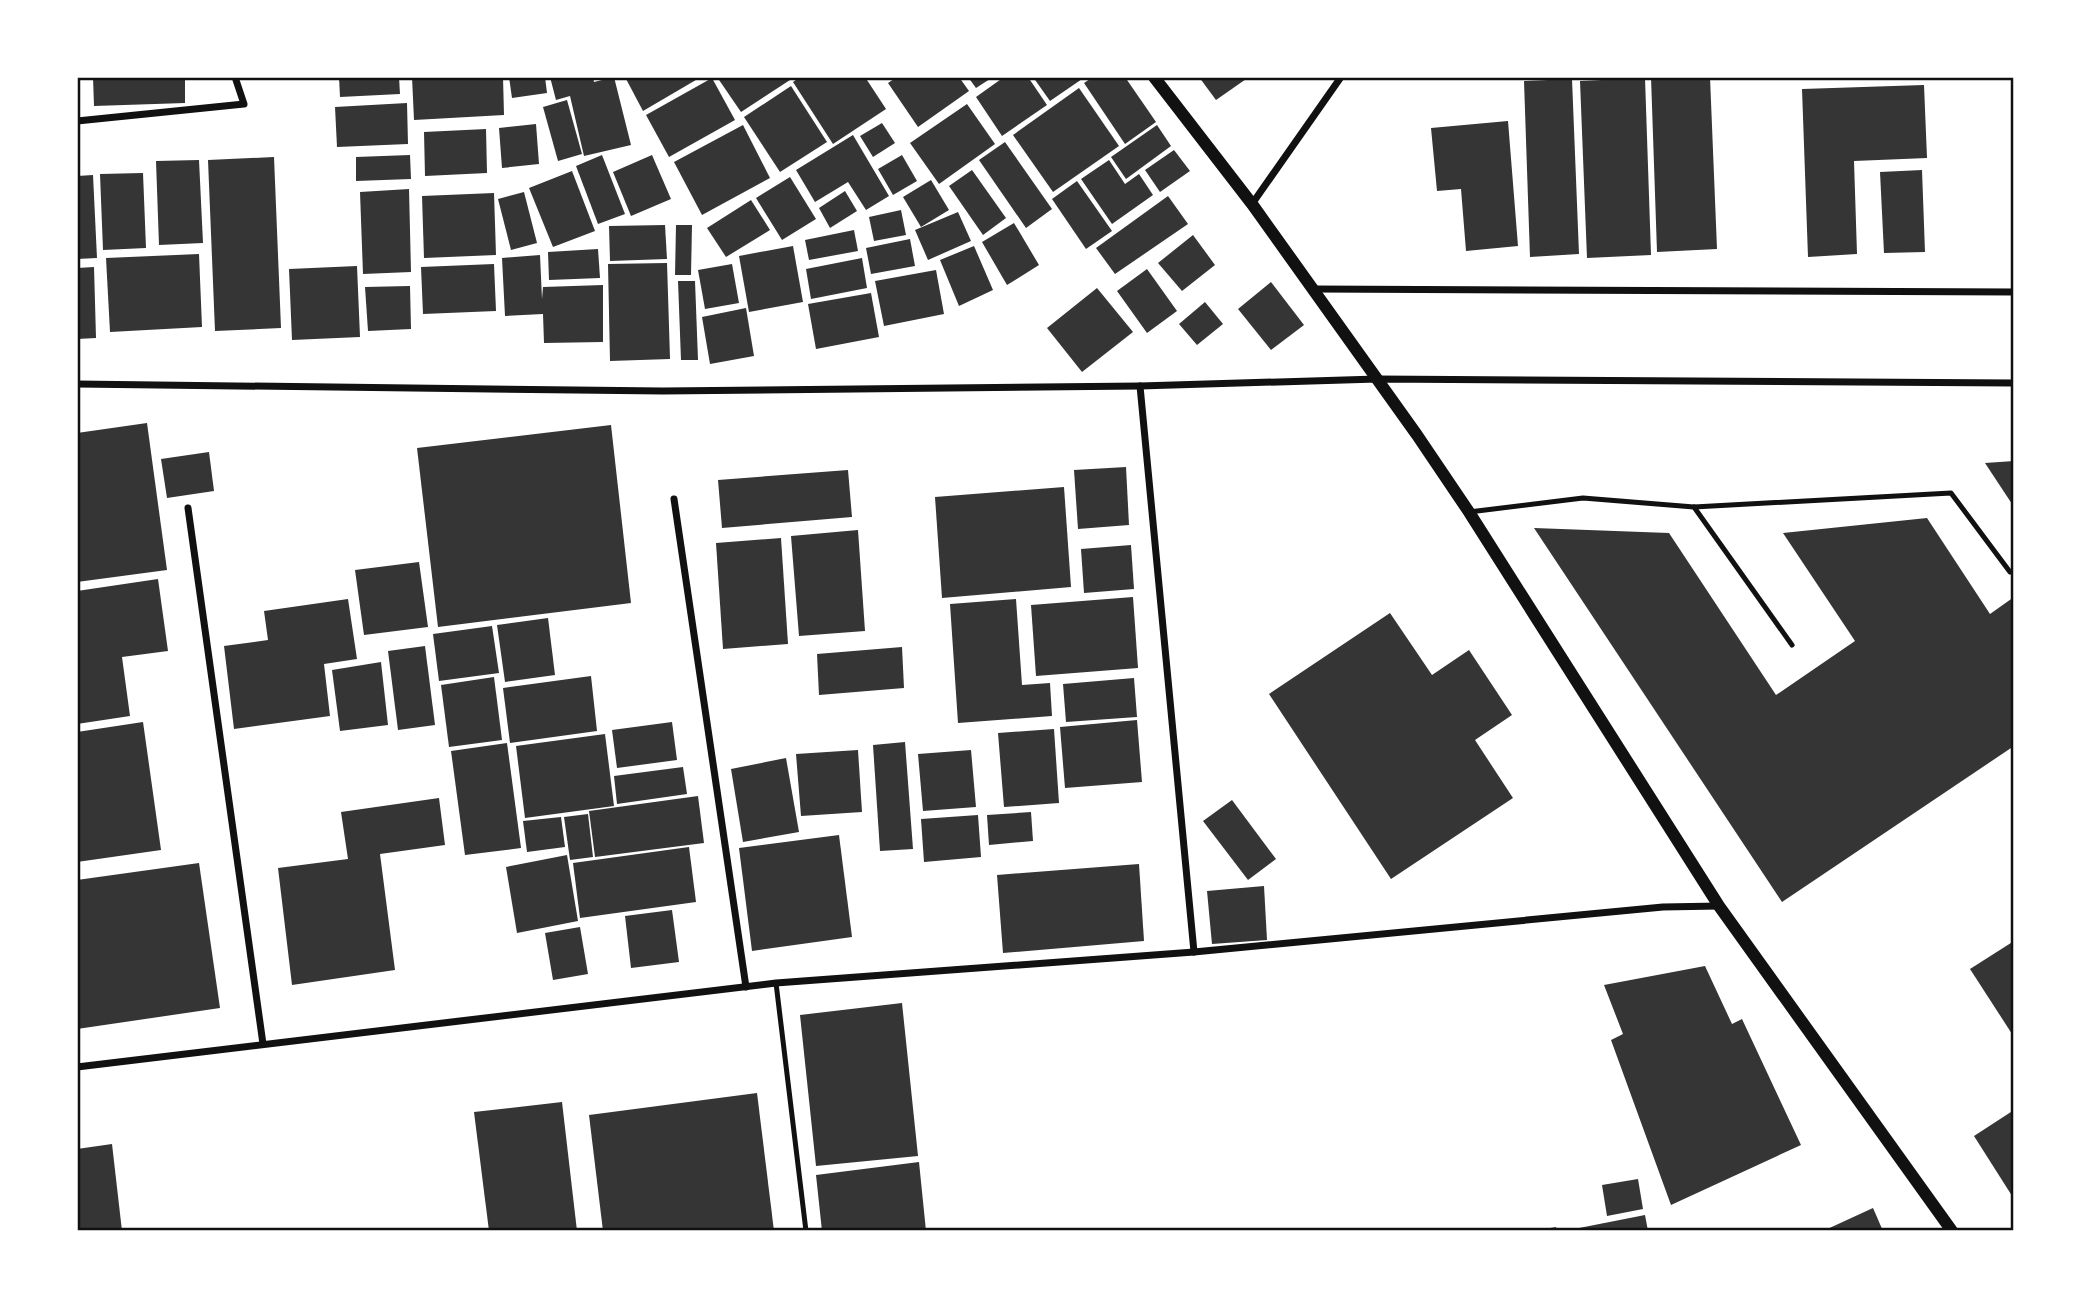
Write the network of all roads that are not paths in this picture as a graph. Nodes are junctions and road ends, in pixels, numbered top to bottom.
1 (235, 77) edge
2 (1154, 77) edge
3 (1342, 77) edge
4 (77, 121) edge
5 (1252, 204) junction
6 (1314, 289) junction
7 (2014, 292) edge
8 (1377, 379) junction
9 (2014, 383) edge
10 (77, 384) edge
11 (1140, 386) junction
12 (674, 499) dead end
13 (1694, 507) junction
14 (188, 508) dead end
15 (1469, 512) junction
16 (2010, 572) dead end
17 (1792, 645) dead end
18 (1719, 906) junction
19 (1194, 952) junction
20 (776, 983) junction
21 (746, 987) junction
22 (263, 1044) junction
23 (77, 1067) edge
24 (806, 1231) edge
25 (1952, 1231) edge

1 - 4 street
2 - 5 street
3 - 5 street
5 - 6 street
6 - 7 street
6 - 8 street
8 - 9 street
8 - 11 street
8 - 15 street
10 - 11 street
11 - 19 street
12 - 21 street
13 - 15 lane
13 - 16 lane
13 - 17 lane
14 - 22 street
15 - 18 street
18 - 19 street
18 - 25 street
19 - 20 street
20 - 21 street
20 - 24 lane
21 - 22 street
22 - 23 street

